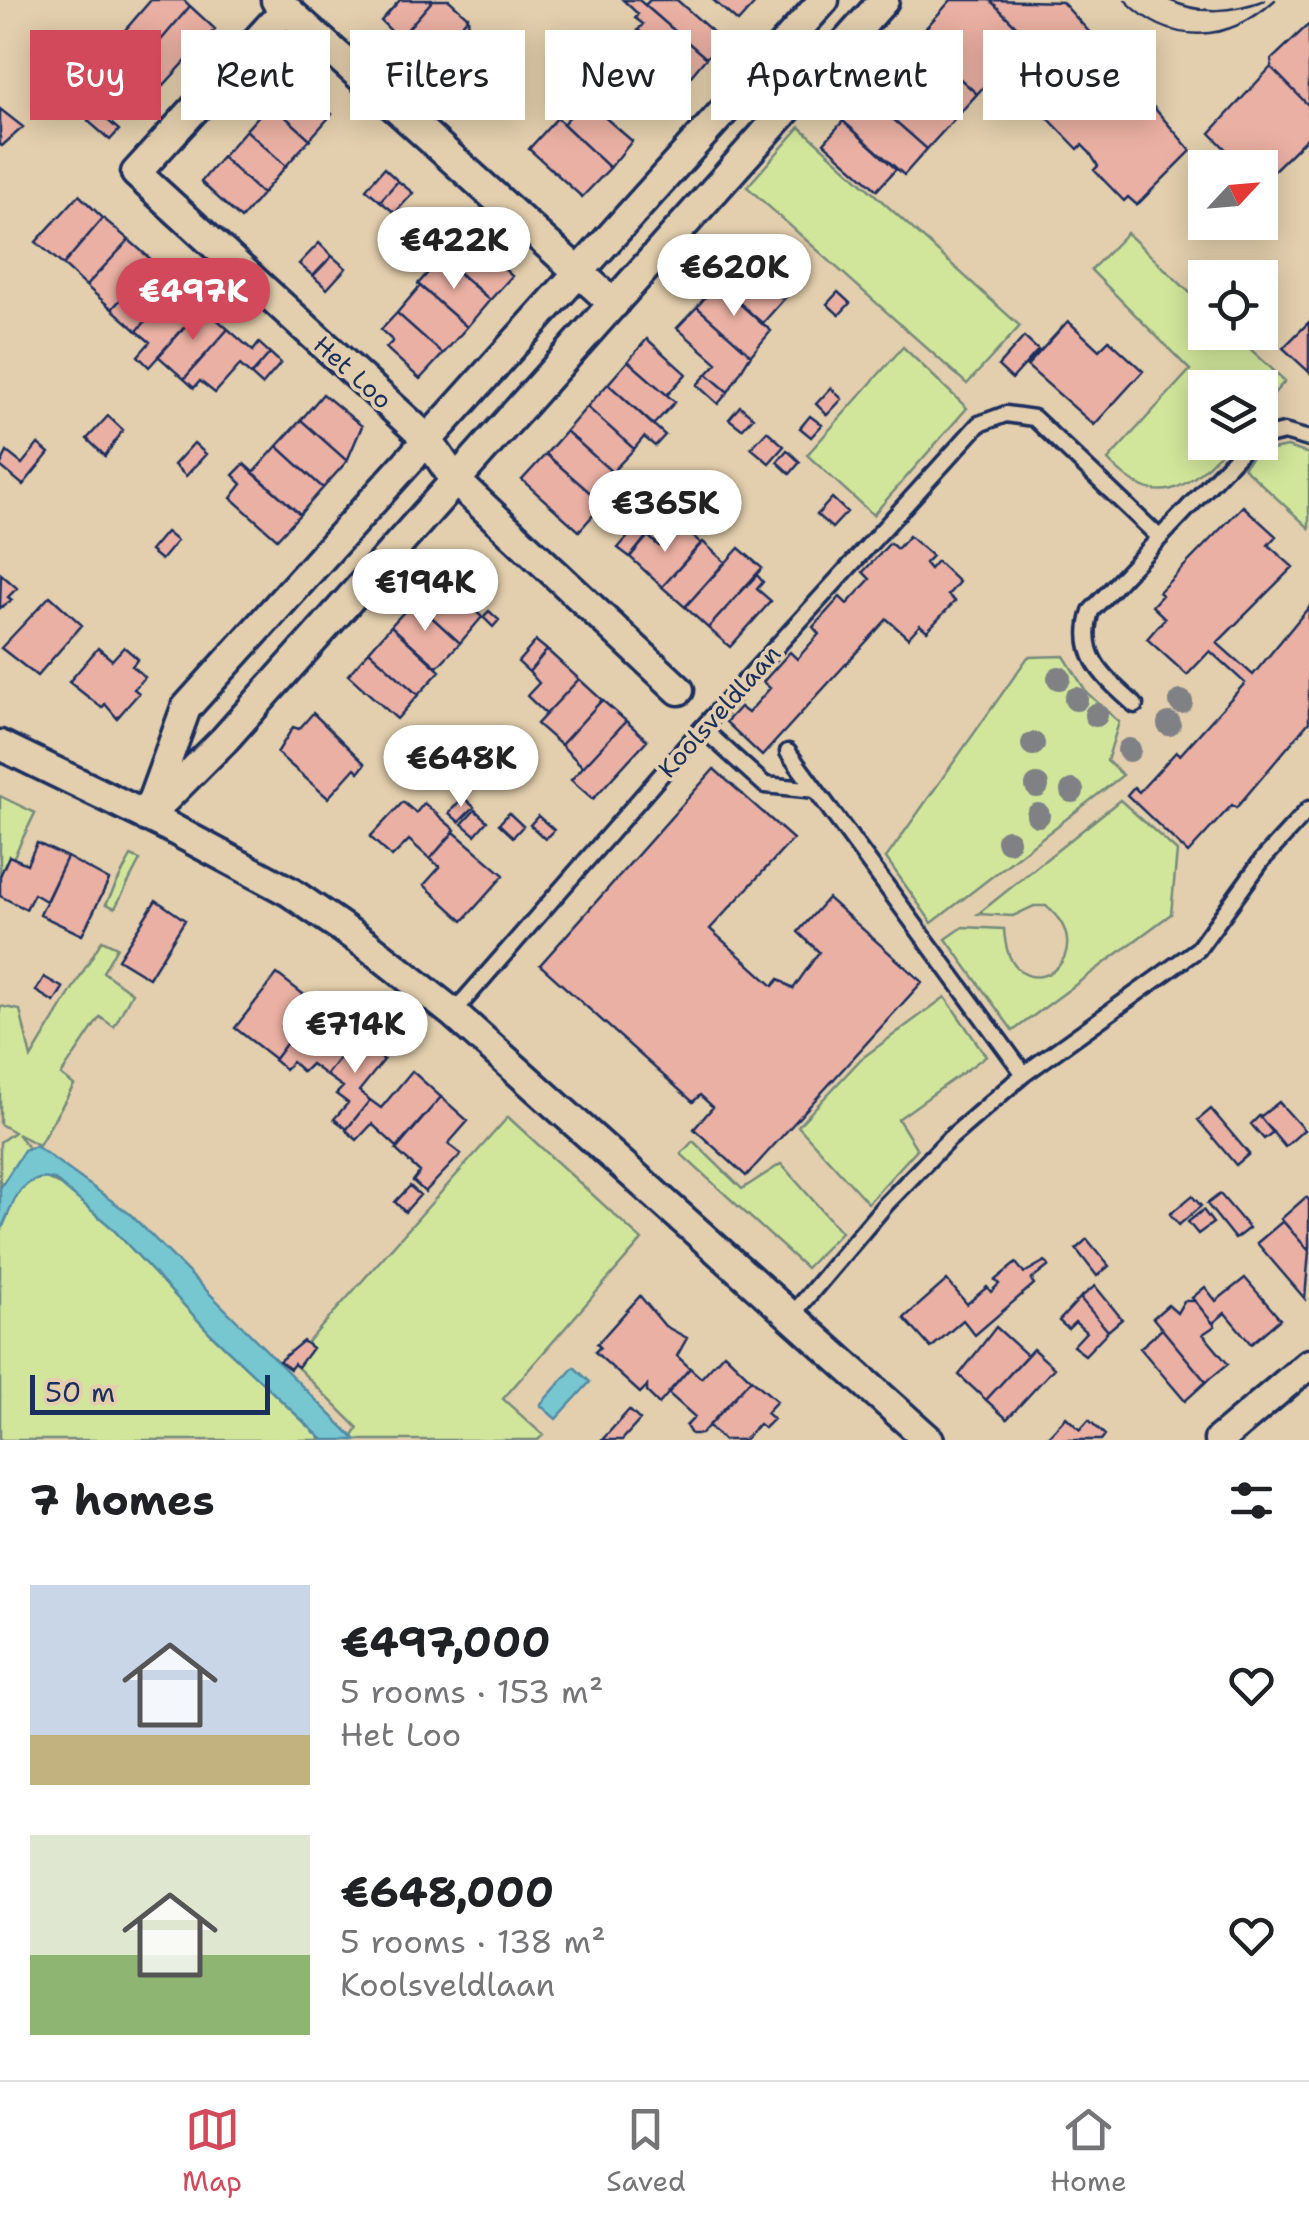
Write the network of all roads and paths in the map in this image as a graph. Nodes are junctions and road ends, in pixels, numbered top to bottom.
1 (824, 0) edge
2 (884, 0) edge
3 (281, 5) edge
4 (580, 272) junction
5 (614, 304) junction
6 (1278, 434) edge
7 (427, 439) junction
8 (1309, 439) edge
9 (1232, 460) edge
10 (456, 480) junction
11 (1158, 536) junction
12 (679, 690) dead end
13 (1134, 705) dead end
14 (702, 728) junction
15 (0, 745) edge
16 (788, 752) dead end
17 (816, 790) junction
18 (1309, 809) edge
19 (147, 817) junction
20 (453, 1013) junction
21 (1024, 1074) junction
22 (792, 1315) junction
23 (1309, 1364) edge
24 (928, 1440) edge
25 (1219, 1440) edge

1 - 4 street
2 - 5 street
3 - 4 street
3 - 7 street, Het Loo
4 - 5 street
4 - 7 street
5 - 10 street
6 - 8 lane
7 - 10 street, Het Loo
7 - 19 street
9 - 11 lane
10 - 12 street, Het Loo
10 - 19 street
11 - 13 lane
11 - 14 lane, Koolsveldlaan
14 - 17 lane
14 - 20 lane, Koolsveldlaan
15 - 19 street
16 - 17 lane
17 - 21 lane
18 - 21 lane
19 - 20 street
20 - 22 street
21 - 22 lane
22 - 24 street
23 - 25 street

